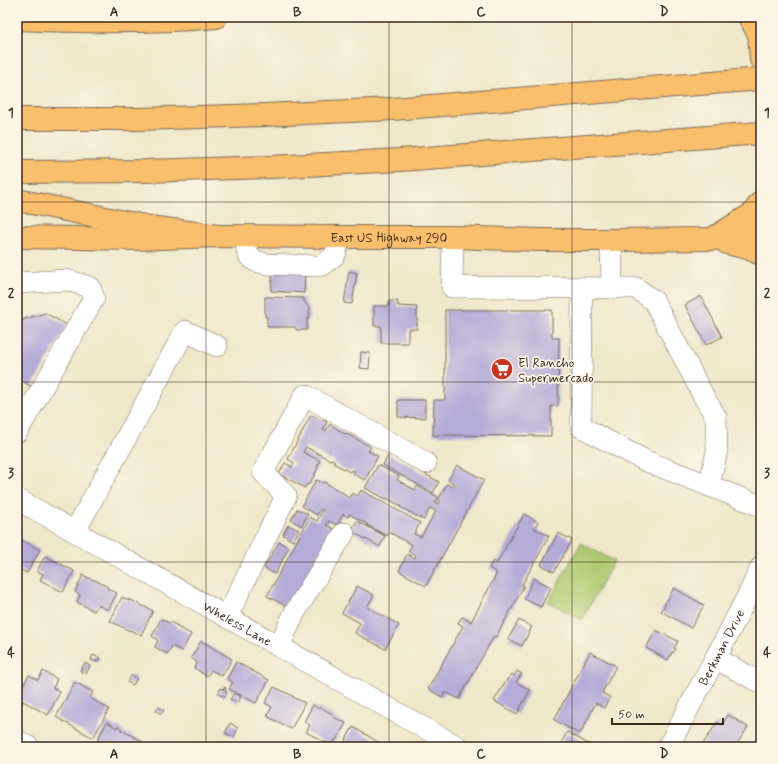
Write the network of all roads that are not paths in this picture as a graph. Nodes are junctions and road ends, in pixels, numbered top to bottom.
1 (216, 17) edge
2 (749, 17) edge
3 (17, 19) edge
4 (761, 59) edge
5 (761, 79) edge
6 (17, 119) edge
7 (761, 133) edge
8 (17, 172) edge
9 (17, 200) edge
10 (761, 202) edge
11 (218, 236) junction
12 (245, 236) junction
13 (761, 236) edge
14 (17, 237) edge
15 (340, 237) junction
16 (452, 237) junction
17 (712, 239) junction
18 (611, 240) junction
19 (761, 254) edge
20 (17, 283) edge
21 (582, 288) junction
22 (612, 288) junction
23 (217, 346) dead end
24 (17, 432) edge
25 (426, 463) dead end
26 (709, 486) junction
27 (17, 499) edge
28 (761, 506) edge
29 (75, 531) junction
30 (344, 534) dead end
31 (761, 567) edge
32 (755, 594) edge
33 (227, 617) junction
34 (279, 646) junction
35 (715, 658) junction
36 (761, 683) edge
37 (17, 740) edge
38 (673, 745) edge
39 (29, 747) edge
40 (458, 747) edge

1 - 3 main road
2 - 4 main road
5 - 6 main road
7 - 8 main road
9 - 11 main road
10 - 17 main road
11 - 12 main road, East US Highway 290
11 - 14 main road, East US Highway 290
12 - 15 main road, East US Highway 290
12 - 15 street
13 - 17 main road, East US Highway 290
15 - 16 main road, East US Highway 290
16 - 18 main road, East US Highway 290
16 - 21 street
17 - 18 main road, East US Highway 290
17 - 19 main road
18 - 22 street
20 - 24 street
21 - 22 street
21 - 26 street
22 - 26 street
23 - 29 street
25 - 33 street
26 - 28 street
27 - 29 street, Wheless Lane
29 - 33 street, Wheless Lane
30 - 34 street
31 - 32 street, Berkman Drive
32 - 35 street, Berkman Drive
33 - 34 street, Wheless Lane
34 - 40 street, Wheless Lane
35 - 36 street
35 - 38 street, Berkman Drive
37 - 39 street

